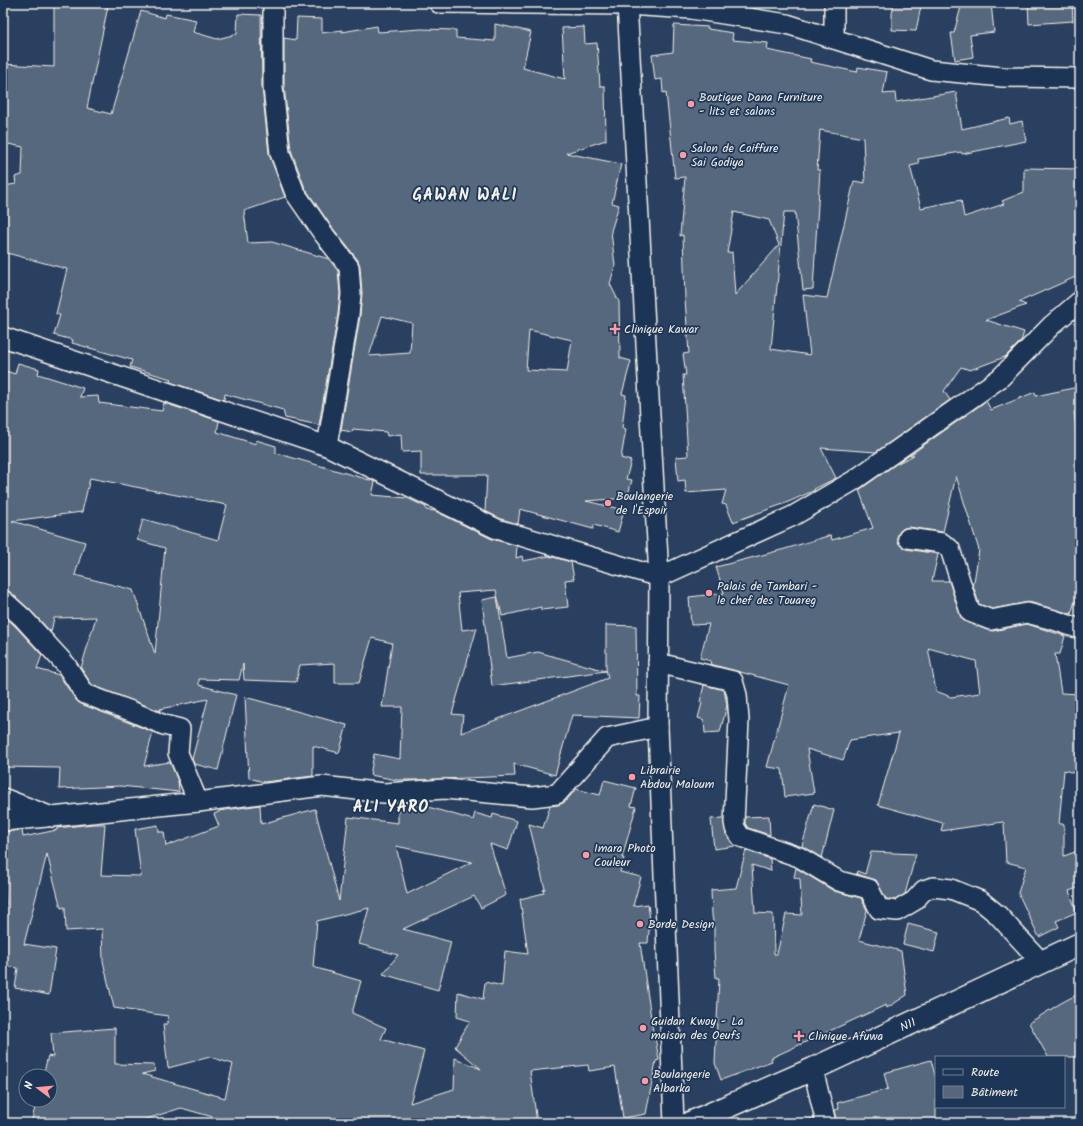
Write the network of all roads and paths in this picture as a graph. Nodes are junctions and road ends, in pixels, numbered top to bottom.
1 (273, 3) edge
2 (439, 3) edge
3 (834, 3) edge
4 (627, 4) edge
5 (834, 39) junction
6 (1080, 78) edge
7 (1080, 301) edge
8 (3, 337) edge
9 (327, 446) junction
10 (908, 538) dead end
11 (659, 577) junction
12 (3, 600) edge
13 (1080, 629) edge
14 (658, 663) junction
15 (658, 727) junction
16 (3, 798) edge
17 (198, 802) junction
18 (52, 817) junction
19 (3, 822) edge
20 (1080, 944) edge
21 (1041, 962) junction
22 (813, 1070) junction
23 (674, 1123) edge
24 (690, 1123) edge
25 (826, 1123) edge

1 - 9 street
2 - 4 street
3 - 5 street
4 - 5 street
4 - 11 street
5 - 6 street
7 - 11 street
8 - 9 street
9 - 11 street
10 - 13 street
11 - 14 street
12 - 17 street
14 - 15 street
14 - 21 street
15 - 17 street
15 - 23 street
16 - 18 street
17 - 18 street
18 - 19 street
20 - 21 main road, N11
21 - 22 main road, N11
22 - 24 main road, N11
22 - 25 street

